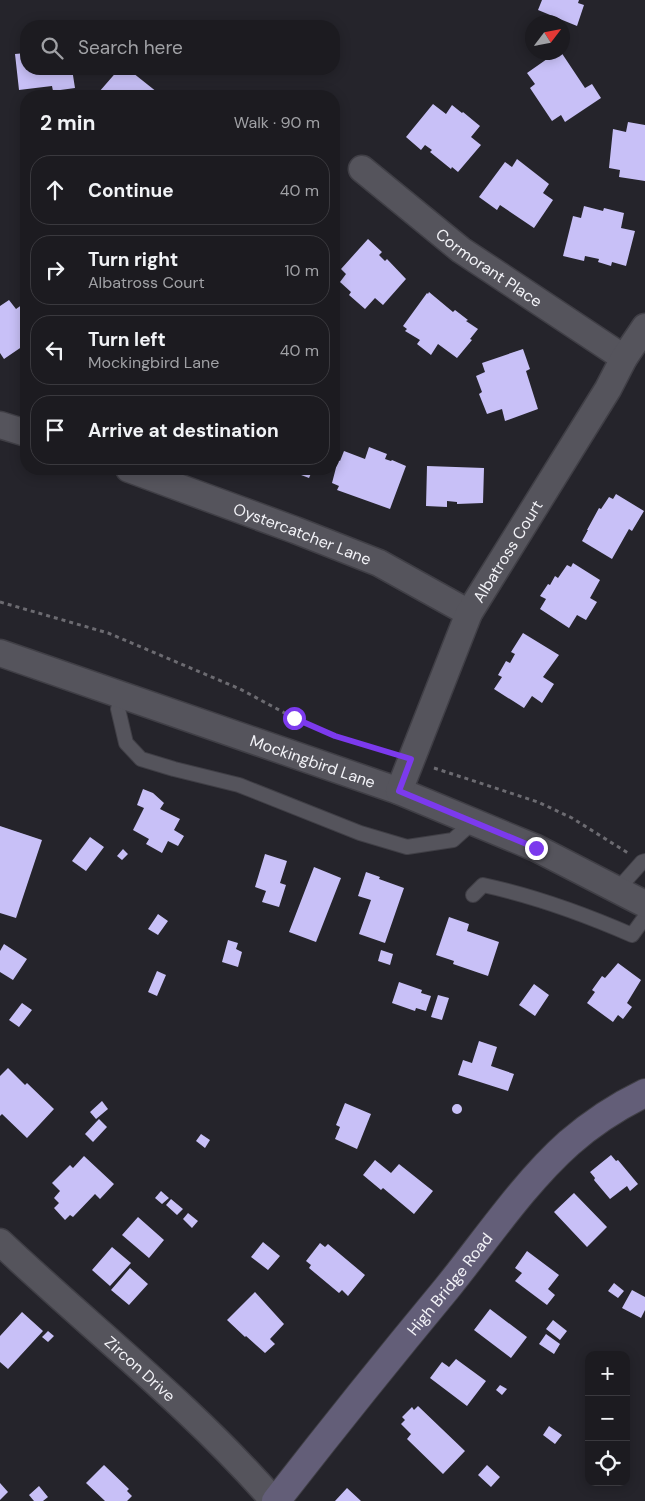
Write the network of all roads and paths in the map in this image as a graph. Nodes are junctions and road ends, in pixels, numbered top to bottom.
1 (362, 169) dead end
2 (645, 327) edge
3 (624, 358) junction
4 (0, 425) edge
5 (20, 431) edge
6 (145, 475) edge
7 (0, 602) edge
8 (469, 612) junction
9 (0, 653) edge
10 (122, 696) junction
11 (411, 759) junction
12 (399, 791) junction
13 (473, 822) junction
14 (643, 861) edge
15 (618, 889) junction
16 (473, 895) dead end
17 (645, 904) edge
18 (645, 918) edge
19 (638, 937) edge
20 (645, 1093) edge
21 (0, 1242) edge
22 (275, 1501) edge

1 - 3 street, Cormorant Place
2 - 3 street, Albatross Court
3 - 8 street, Albatross Court
4 - 5 street
6 - 8 street, Oystercatcher Lane
7 - 11 path
8 - 11 street, Albatross Court
9 - 10 street, Mockingbird Lane
10 - 12 street, Mockingbird Lane
10 - 13 lane
11 - 12 street, Albatross Court
11 - 14 path
12 - 13 street, Mockingbird Lane
13 - 15 street, Mockingbird Lane
14 - 15 lane
15 - 17 street, Mockingbird Lane
16 - 19 lane
18 - 19 lane
20 - 22 street, High Bridge Road
21 - 22 street, Zircon Drive

